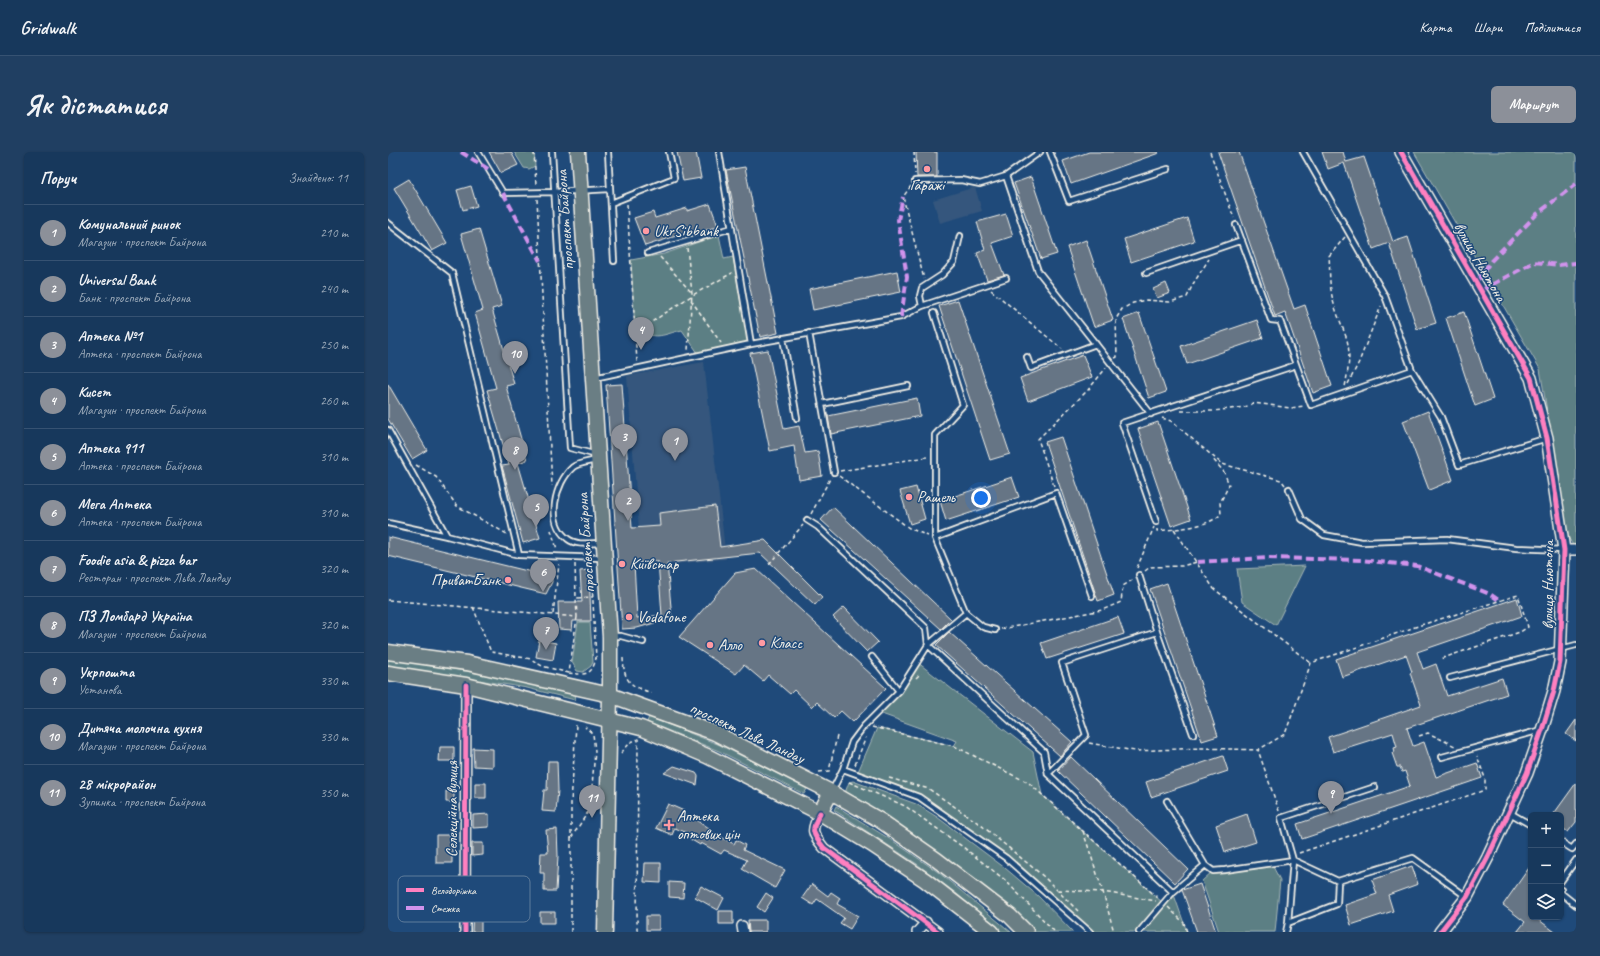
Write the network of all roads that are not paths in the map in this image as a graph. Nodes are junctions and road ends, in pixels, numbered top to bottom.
1 (478, 152) edge
2 (552, 152) edge
3 (578, 152) edge
4 (608, 152) edge
5 (669, 152) edge
6 (719, 152) edge
7 (1040, 152) edge
8 (1050, 152) edge
9 (1303, 152) edge
10 (1401, 152) edge
11 (1168, 169) dead end
12 (1006, 176) junction
13 (915, 181) road end
14 (610, 189) junction
15 (581, 190) junction
16 (555, 192) junction
17 (611, 202) junction
18 (388, 223) edge
19 (1236, 225) road end
20 (732, 228) junction
21 (960, 236) dead end
22 (1242, 240) junction
23 (648, 253) dead end
24 (614, 261) dead end
25 (1146, 273) dead end
26 (1006, 278) dead end
27 (922, 306) junction
28 (934, 313) dead end
29 (809, 333) junction
30 (783, 338) junction
31 (752, 344) junction
32 (1096, 344) junction
33 (1027, 357) dead end
34 (1296, 365) junction
35 (1412, 370) junction
36 (593, 378) junction
37 (908, 386) dead end
38 (822, 404) junction
39 (1150, 414) junction
40 (797, 418) dead end
41 (388, 430) edge
42 (1546, 438) junction
43 (598, 457) junction
44 (834, 472) road end
45 (1289, 489) road end
46 (807, 520) dead end
47 (1156, 522) road end
48 (388, 523) edge
49 (447, 536) junction
50 (935, 538) junction
51 (603, 543) junction
52 (1564, 550) junction
53 (1576, 550) edge
54 (519, 555) junction
55 (604, 558) junction
56 (1139, 575) road end
57 (1092, 596) dead end
58 (966, 613) junction
59 (995, 630) road end
60 (1157, 632) junction
61 (610, 636) junction
62 (643, 642) dead end
63 (928, 645) junction
64 (1576, 645) edge
65 (1560, 649) junction
66 (388, 652) edge
67 (872, 657) dead end
68 (388, 673) edge
69 (1450, 678) dead end
70 (466, 685) junction
71 (899, 691) junction
72 (610, 695) junction
73 (609, 721) junction
74 (1542, 730) junction
75 (1193, 734) dead end
76 (1442, 757) dead end
77 (843, 769) junction
78 (1048, 774) junction
79 (1375, 787) dead end
80 (831, 792) junction
81 (1167, 801) dead end
82 (1510, 813) junction
83 (820, 814) junction
84 (1528, 824) edge
85 (1564, 844) edge
86 (1576, 844) edge
87 (1574, 849) edge
88 (1292, 857) junction
89 (1576, 860) edge
90 (1205, 865) junction
91 (465, 876) edge
92 (1564, 877) edge
93 (1338, 881) junction
94 (1173, 892) junction
95 (1564, 895) edge
96 (1467, 897) junction
97 (1576, 905) edge
98 (465, 922) edge
99 (926, 922) junction
100 (1288, 923) junction
101 (465, 932) edge
102 (605, 932) edge
103 (917, 932) edge
104 (938, 932) edge
105 (992, 932) edge
106 (1026, 932) edge
107 (1090, 932) edge
108 (1139, 932) edge
109 (1286, 932) edge
110 (1440, 932) edge

1 - 16 lane
2 - 16 lane
3 - 15 main road, проспект Байрона
4 - 14 lane
5 - 17 lane
6 - 20 lane
7 - 12 lane
8 - 11 lane
9 - 35 lane
10 - 42 street, вулиця Ньютона
12 - 13 lane
12 - 32 lane
14 - 15 lane
14 - 17 lane
15 - 16 lane
15 - 36 main road, проспект Байрона
16 - 43 lane
17 - 24 lane
18 - 54 lane
19 - 22 lane
20 - 23 lane
20 - 31 lane
21 - 27 lane
22 - 25 lane
22 - 34 lane
26 - 27 lane
27 - 29 lane
28 - 50 lane
29 - 30 lane
29 - 38 lane
30 - 31 lane
30 - 40 lane
31 - 36 lane
32 - 33 lane
32 - 39 lane
34 - 35 lane
34 - 39 lane
35 - 42 lane
36 - 43 main road, проспект Байрона
37 - 38 lane
38 - 44 lane
39 - 47 lane
41 - 49 lane
42 - 52 street, вулиця Ньютона
43 - 51 main road, проспект Байрона
43 - 51 lane
45 - 52 lane
46 - 63 lane
48 - 49 lane
49 - 54 lane
50 - 57 lane
50 - 58 lane
51 - 55 main road, проспект Байрона
52 - 53 street
52 - 65 street, вулиця Ньютона
54 - 55 lane
55 - 61 main road, проспект Байрона
56 - 60 lane
58 - 59 lane
58 - 63 lane
60 - 75 lane
60 - 78 lane
61 - 62 lane
61 - 72 main road, проспект Байрона
63 - 71 lane
63 - 78 lane
64 - 65 lane
65 - 69 lane
65 - 74 street, вулиця Ньютона
66 - 72 main road, проспект Льва Ландау
67 - 71 lane
68 - 70 main road
70 - 73 main road
70 - 91 street, Селекційна вулиця
71 - 77 lane
72 - 73 main road, проспект Байрона
72 - 80 main road, проспект Льва Ландау
73 - 83 main road
73 - 102 main road, проспект Байрона
74 - 76 lane
74 - 82 street, вулиця Ньютона
77 - 80 lane
77 - 107 lane
78 - 94 lane
79 - 88 lane
80 - 83 main road
80 - 106 main road, проспект Льва Ландау
81 - 90 lane
82 - 84 lane
82 - 96 street, вулиця Ньютона
83 - 99 street
83 - 105 main road
85 - 87 lane
86 - 87 lane
88 - 90 lane
88 - 93 lane
88 - 100 lane
89 - 92 lane
90 - 94 lane
93 - 96 lane
93 - 100 lane
94 - 108 lane
95 - 97 lane
96 - 110 street, вулиця Ньютона
98 - 101 street, Селекційна вулиця
99 - 103 street
99 - 104 street
100 - 109 lane

